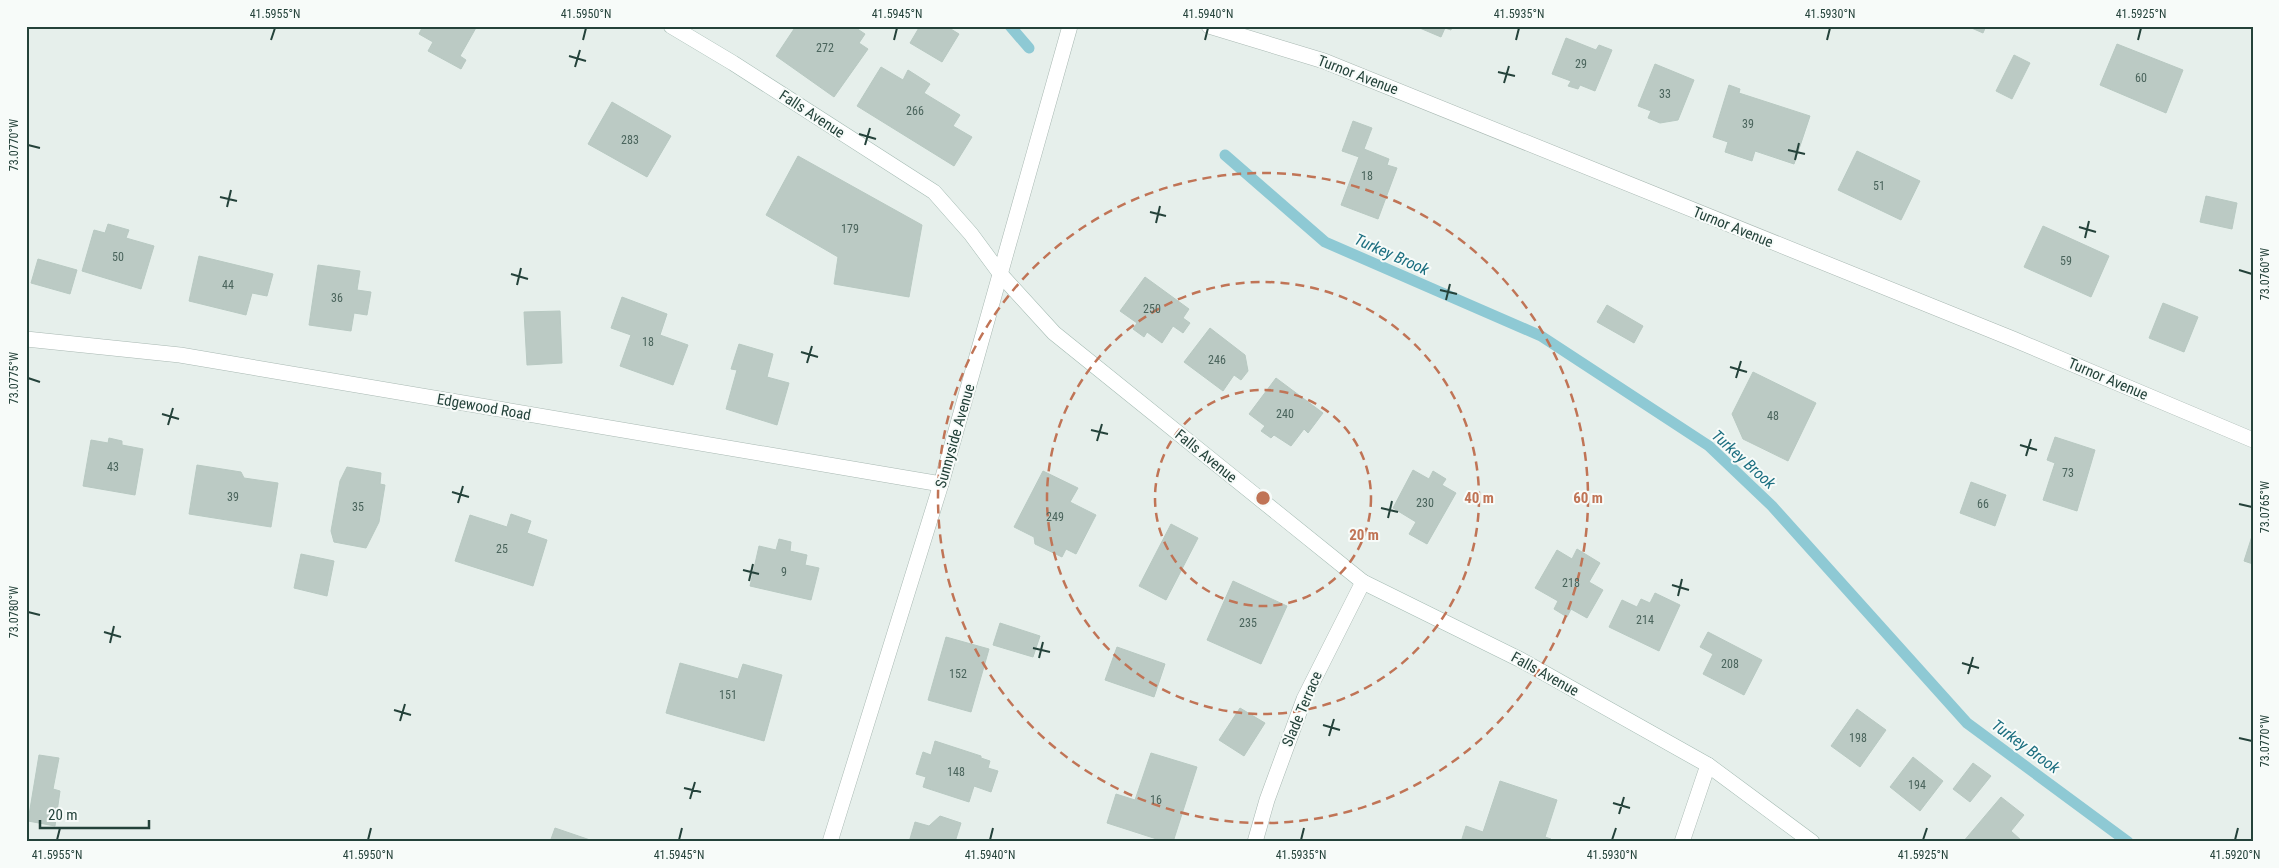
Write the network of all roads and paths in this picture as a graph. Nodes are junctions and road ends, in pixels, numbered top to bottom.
1 (671, 26) edge
2 (1070, 26) edge
3 (1209, 26) edge
4 (1002, 276) junction
5 (26, 340) edge
6 (2253, 440) edge
7 (941, 484) junction
8 (1363, 582) junction
9 (1708, 765) junction
10 (830, 842) edge
11 (1255, 842) edge
12 (1682, 842) edge
13 (1812, 842) edge

1 - 4 street, Falls Avenue
2 - 4 street, Sunnyside Avenue
3 - 6 street, Turnor Avenue
4 - 7 street, Sunnyside Avenue
4 - 8 street, Falls Avenue
5 - 7 street, Edgewood Road
7 - 10 street, Sunnyside Avenue
8 - 9 street, Falls Avenue
8 - 11 street, Slade Terrace
9 - 12 street
9 - 13 street, Falls Avenue

